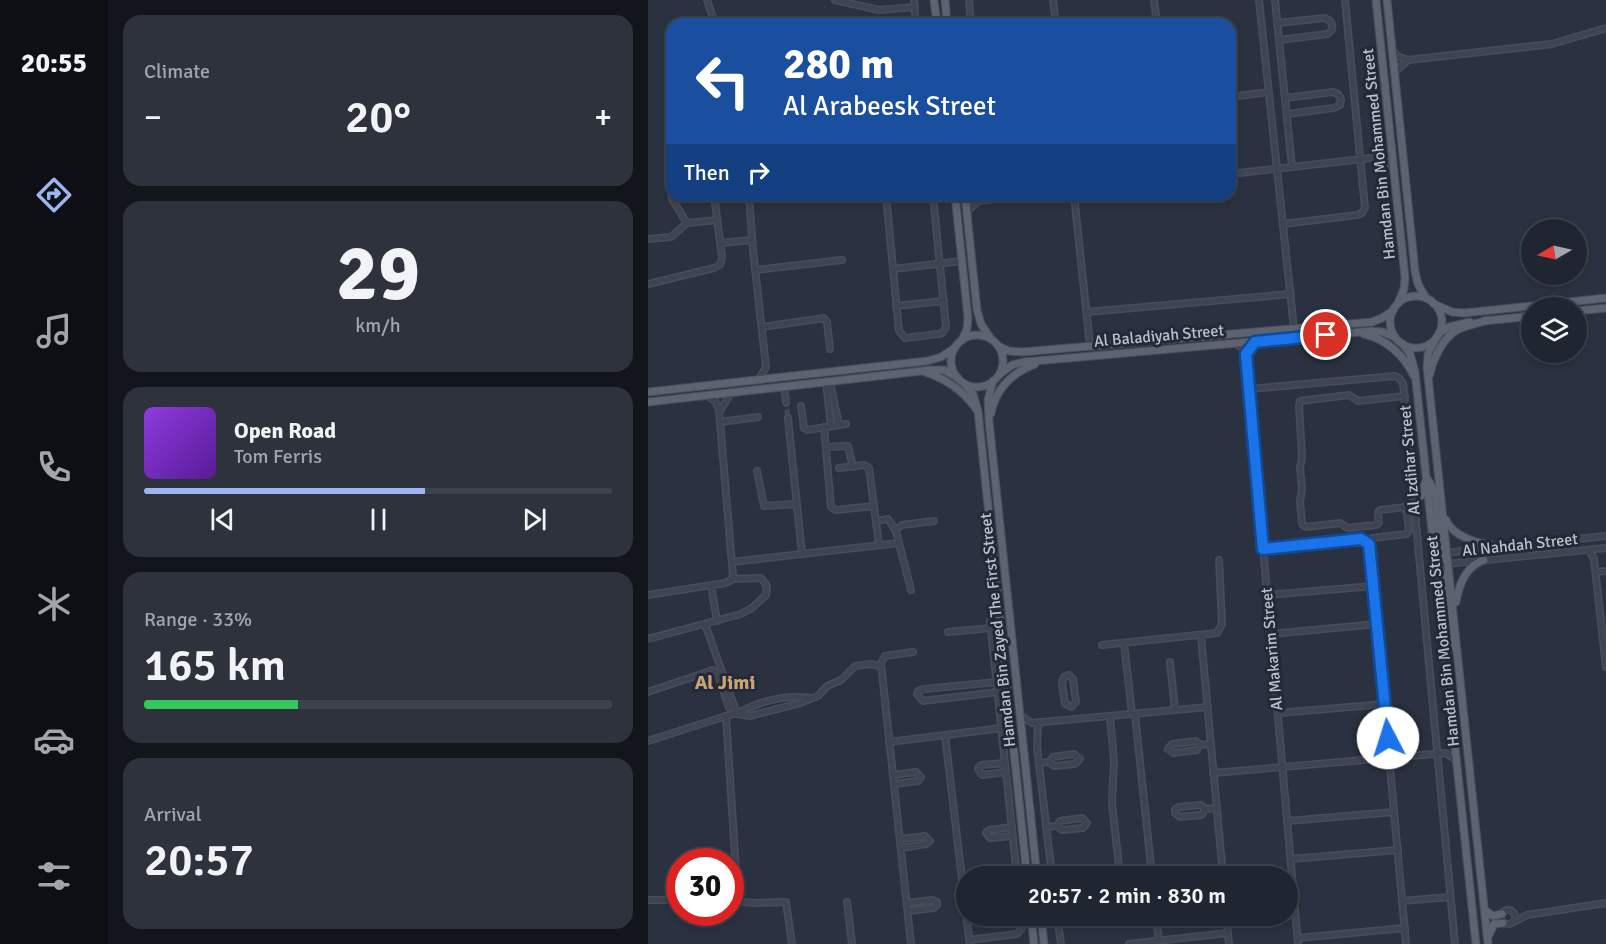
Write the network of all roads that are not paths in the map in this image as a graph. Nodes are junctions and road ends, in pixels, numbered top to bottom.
1 (707, 0) edge
2 (835, 0) edge
3 (914, 0) edge
4 (934, 0) edge
5 (945, 0) edge
6 (969, 0) edge
7 (1053, 0) edge
8 (1154, 0) edge
9 (1259, 0) edge
10 (1275, 0) edge
11 (1345, 0) edge
12 (1376, 0) edge
13 (1387, 0) edge
14 (915, 7) junction
15 (713, 18) edge
16 (916, 18) edge
17 (936, 18) edge
18 (946, 18) edge
19 (971, 18) edge
20 (1055, 18) edge
21 (1156, 18) edge
22 (1277, 24) junction
23 (1347, 24) junction
24 (1332, 26) junction
25 (1606, 28) edge
26 (1279, 40) junction
27 (1392, 50) junction
28 (1408, 60) junction
29 (1282, 71) junction
30 (1267, 72) junction
31 (1395, 72) junction
32 (1269, 92) junction
33 (1236, 95) edge
34 (1285, 98) junction
35 (1287, 114) junction
36 (1391, 144) junction
37 (1380, 158) junction
38 (1361, 159) junction
39 (1292, 167) junction
40 (1394, 167) junction
41 (1277, 169) junction
42 (1236, 173) edge
43 (673, 201) edge
44 (750, 201) edge
45 (887, 201) edge
46 (934, 201) edge
47 (956, 201) edge
48 (967, 201) edge
49 (978, 201) edge
50 (1075, 201) edge
51 (715, 202) dead end
52 (967, 212) junction
53 (717, 220) junction
54 (687, 223) junction
55 (1283, 224) junction
56 (649, 239) edge
57 (752, 240) junction
58 (720, 243) junction
59 (842, 260) dead end
60 (962, 261) junction
61 (940, 264) junction
62 (893, 269) junction
63 (755, 270) junction
64 (648, 284) edge
65 (1291, 294) junction
66 (1426, 298) junction
67 (1606, 298) edge
68 (944, 301) junction
69 (1398, 303) junction
70 (1434, 304) junction
71 (896, 306) junction
72 (1606, 308) edge
73 (1587, 310) edge
74 (1393, 311) junction
75 (1087, 312) junction
76 (1521, 317) edge
77 (1488, 321) junction
78 (762, 327) junction
79 (1294, 328) junction
80 (1356, 333) junction
81 (1437, 336) junction
82 (1395, 337) junction
83 (990, 338) junction
84 (962, 340) junction
85 (1255, 342) junction
86 (1235, 343) junction
87 (1403, 344) junction
88 (999, 346) junction
89 (1090, 346) junction
90 (955, 348) junction
91 (831, 349) dead end
92 (1246, 354) junction
93 (1044, 360) junction
94 (766, 367) junction
95 (923, 371) junction
96 (1000, 374) junction
97 (777, 377) junction
98 (958, 378) junction
99 (758, 380) junction
100 (993, 381) junction
101 (1416, 381) junction
102 (828, 382) junction
103 (965, 384) junction
104 (1429, 385) junction
105 (784, 387) junction
106 (1249, 390) junction
107 (648, 392) edge
108 (731, 393) junction
109 (707, 395) junction
110 (1405, 396) junction
111 (648, 402) edge
112 (786, 402) tunnel mouth
113 (801, 406) dead end
114 (978, 411) junction
115 (719, 413) junction
116 (758, 417) dead end
117 (788, 418) tunnel mouth
118 (989, 421) junction
119 (720, 422) junction
120 (831, 426) junction
121 (824, 427) junction
122 (826, 447) junction
123 (853, 466) junction
124 (839, 468) dead end
125 (757, 471) dead end
126 (1426, 478) junction
127 (1414, 503) junction
128 (1442, 503) junction
129 (796, 504) junction
130 (874, 506) junction
131 (1406, 507) junction
132 (876, 521) junction
133 (934, 521) dead end
134 (896, 530) junction
135 (1606, 536) edge
136 (1591, 537) junction
137 (1367, 542) junction
138 (899, 543) junction
139 (879, 545) junction
140 (1497, 546) junction
141 (1603, 548) edge
142 (1263, 549) junction
143 (1589, 550) junction
144 (1441, 553) junction
145 (1558, 553) junction
146 (802, 554) junction
147 (1594, 558) junction
148 (1219, 560) dead end
149 (1485, 560) junction
150 (732, 562) junction
151 (1449, 564) junction
152 (1436, 569) junction
153 (1606, 571) edge
154 (1596, 572) junction
155 (732, 579) junction
156 (711, 585) junction
157 (1374, 586) junction
158 (911, 590) dead end
159 (648, 595) edge
160 (1268, 595) junction
161 (1454, 614) junction
162 (717, 621) junction
163 (705, 624) junction
164 (1377, 624) junction
165 (948, 632) dead end
166 (1271, 634) junction
167 (1201, 636) junction
168 (648, 639) edge
169 (1124, 643) junction
170 (1102, 645) dead end
171 (1457, 651) junction
172 (913, 652) dead end
173 (1170, 662) dead end
174 (881, 666) junction
175 (1606, 667) edge
176 (997, 682) junction
177 (648, 692) edge
178 (998, 692) junction
179 (1008, 696) junction
180 (811, 698) junction
181 (1385, 704) junction
182 (999, 706) junction
183 (1071, 707) junction
184 (729, 708) dead end
185 (1208, 708) junction
186 (1175, 710) junction
187 (1010, 713) junction
188 (1278, 713) junction
189 (737, 714) junction
190 (1020, 714) junction
191 (1134, 714) junction
192 (726, 716) junction
193 (1110, 716) junction
194 (1072, 719) junction
195 (1035, 722) junction
196 (1002, 728) junction
197 (945, 735) junction
198 (1022, 735) junction
199 (648, 741) edge
200 (889, 742) junction
201 (1455, 743) junction
202 (1211, 744) junction
203 (1200, 745) junction
204 (1446, 753) junction
205 (1437, 754) junction
206 (1389, 758) junction
207 (1457, 761) junction
208 (1050, 762) junction
209 (1005, 763) junction
210 (1039, 763) junction
211 (1283, 767) junction
212 (1006, 772) junction
213 (1213, 773) junction
214 (893, 775) junction
215 (894, 784) junction
216 (1217, 808) junction
217 (1205, 809) junction
218 (1394, 812) junction
219 (1288, 821) junction
220 (1057, 826) junction
221 (1012, 827) junction
222 (1046, 827) junction
223 (1013, 836) junction
224 (900, 839) junction
225 (735, 848) edge
226 (901, 848) junction
227 (1398, 850) junction
228 (1291, 859) junction
229 (960, 866) edge
230 (1016, 866) edge
231 (1026, 866) edge
232 (1036, 866) edge
233 (1051, 866) edge
234 (1119, 866) edge
235 (1151, 866) edge
236 (1221, 866) edge
237 (1450, 897) junction
238 (648, 900) edge
239 (666, 900) edge
240 (1402, 901) junction
241 (744, 902) edge
242 (847, 902) dead end
243 (907, 903) junction
244 (1606, 903) edge
245 (1485, 910) junction
246 (908, 911) junction
247 (1514, 912) junction
248 (1502, 914) junction
249 (1527, 915) junction
250 (1514, 922) junction
251 (1503, 923) junction
252 (967, 926) edge
253 (1022, 926) edge
254 (1032, 926) edge
255 (1042, 926) edge
256 (1059, 926) edge
257 (1157, 926) edge
258 (1227, 926) edge
259 (1404, 928) junction
260 (1228, 933) junction
261 (1159, 941) junction
262 (1176, 941) edge
263 (1298, 941) edge
264 (1488, 941) edge
265 (969, 942) edge
266 (792, 944) edge
267 (852, 944) edge
268 (911, 944) edge
269 (1034, 944) edge
270 (1044, 944) edge
271 (1061, 944) edge
272 (1129, 944) edge
273 (1229, 944) edge
274 (1406, 944) edge
275 (1455, 944) edge
276 (1476, 944) edge

1 - 15 street
2 - 14 street
3 - 14 street
4 - 17 main road
5 - 18 main road
6 - 19 street
7 - 20 street
8 - 21 street
9 - 30 street
10 - 22 street
11 - 23 street
12 - 36 main road, Hamdan Bin Mohammed Street
13 - 27 main road, Hamdan Bin Mohammed Street
14 - 16 street
22 - 24 street
22 - 26 street
23 - 24 street
23 - 38 street
24 - 26 street
25 - 28 street
26 - 29 street
27 - 28 street
27 - 31 main road, Hamdan Bin Mohammed Street
28 - 31 street
29 - 30 street
29 - 34 street
30 - 32 street
31 - 66 main road, Hamdan Bin Mohammed Street
32 - 33 street
32 - 41 street
34 - 35 street
34 - 35 street
35 - 39 street
36 - 37 street
36 - 40 main road, Hamdan Bin Mohammed Street
37 - 38 street
37 - 40 street
38 - 39 street
38 - 55 street
39 - 41 street
40 - 69 main road, Hamdan Bin Mohammed Street
41 - 42 street
41 - 55 street
43 - 54 street
44 - 57 street
45 - 62 street
46 - 61 street
47 - 60 main road
48 - 52 main road
49 - 52 street
50 - 75 street
51 - 53 street
52 - 83 main road
53 - 54 street
53 - 58 street
54 - 56 street
55 - 65 street
57 - 58 street
57 - 63 street
58 - 64 street
59 - 63 street
60 - 61 street
60 - 84 main road
61 - 62 street
61 - 68 street
62 - 71 street
63 - 78 street
65 - 75 street
65 - 79 street
66 - 69 main road
66 - 70 main road
67 - 70 main road
68 - 71 street
68 - 71 street
69 - 74 main road
70 - 81 main road
72 - 73 main road
74 - 79 main road, Al Baladiyah Street
74 - 82 main road
75 - 89 street
76 - 77 main road
77 - 81 main road
77 - 104 main road
78 - 91 street
78 - 94 street
79 - 89 main road, Al Baladiyah Street
80 - 82 main road, Al Baladiyah Street
80 - 85 main road, Al Baladiyah Street
80 - 101 main road
81 - 87 main road
81 - 104 main road, Hamdan Bin Mohammed Street
82 - 87 main road
83 - 84 main road
83 - 88 main road
84 - 90 main road
85 - 86 main road, Al Baladiyah Street
85 - 92 street
86 - 92 street
86 - 93 main road, Al Baladiyah Street
87 - 101 main road, Hamdan Bin Mohammed Street
88 - 89 main road, Al Baladiyah Street
88 - 96 main road
90 - 97 main road
90 - 98 main road
92 - 106 street, Al Makarim Street
93 - 96 main road, Al Baladiyah Street
93 - 118 main road
94 - 97 street
94 - 99 street
95 - 98 main road
95 - 102 main road
95 - 114 main road
96 - 100 main road
97 - 99 main road
98 - 103 main road
99 - 107 main road
100 - 103 main road
100 - 118 main road, Hamdan Bin Zayed The First Street
101 - 126 main road, Hamdan Bin Mohammed Street
102 - 105 main road
102 - 120 street
102 - 120 street
103 - 114 main road, Hamdan Bin Zayed The First Street
104 - 128 main road, Hamdan Bin Mohammed Street
105 - 108 main road
105 - 112 street
106 - 110 street, Al Izdihar Street
106 - 142 street, Al Makarim Street
108 - 109 main road
108 - 115 street
109 - 111 main road
109 - 115 street
110 - 127 street, Al Izdihar Street
110 - 131 street
113 - 121 street
114 - 179 main road, Hamdan Bin Zayed The First Street
115 - 119 street
116 - 119 street
117 - 129 street
118 - 190 main road, Hamdan Bin Zayed The First Street
119 - 150 street
120 - 121 street
121 - 122 street
122 - 123 street
122 - 130 street
123 - 124 street
123 - 130 street
125 - 129 street
126 - 127 main road
126 - 144 main road, Hamdan Bin Mohammed Street
127 - 131 street
127 - 205 street, Al Izdihar Street
128 - 140 main road
128 - 144 main road, Hamdan Bin Mohammed Street
129 - 146 street
130 - 132 street
131 - 137 street
132 - 134 street
132 - 139 street
133 - 134 street
134 - 138 street
135 - 136 street, Al Nahdah Street
136 - 140 street, Al Nahdah Street
136 - 145 street
137 - 142 street
137 - 157 street
138 - 139 street
138 - 158 street
139 - 146 street
140 - 144 street, Al Nahdah Street
141 - 143 street, Al Nahdah Street
141 - 147 street
142 - 160 street, Al Makarim Street
143 - 145 street, Al Nahdah Street
143 - 147 street
144 - 151 main road, Hamdan Bin Mohammed Street
144 - 152 main road, Hamdan Bin Mohammed Street
145 - 149 street, Al Nahdah Street
146 - 150 street
147 - 154 street
148 - 167 street
149 - 151 street, Al Nahdah Street
149 - 161 main road
150 - 155 street
151 - 152 street, Al Nahdah Street
151 - 161 main road, Hamdan Bin Mohammed Street
152 - 171 main road
152 - 201 main road, Hamdan Bin Mohammed Street
153 - 154 street
154 - 175 street
155 - 156 street
155 - 162 street
156 - 159 street
156 - 162 street
157 - 160 street
157 - 164 street
160 - 166 street, Al Makarim Street
161 - 171 main road, Hamdan Bin Mohammed Street
162 - 163 street
163 - 168 street
163 - 189 street
164 - 166 street
164 - 181 street
165 - 176 street
166 - 188 street, Al Makarim Street
167 - 169 street
167 - 185 street
169 - 170 street
169 - 191 street
171 - 245 main road, Hamdan Bin Mohammed Street
172 - 174 street
173 - 186 street
174 - 180 street
174 - 200 street
176 - 178 street
176 - 178 street
177 - 184 street
178 - 182 street
179 - 182 street
179 - 187 main road, Hamdan Bin Zayed The First Street
180 - 189 street
180 - 189 street
181 - 188 street
181 - 206 street
182 - 187 street
182 - 196 street
183 - 183 street
183 - 194 street
185 - 186 street
185 - 202 street
186 - 191 street
187 - 231 main road, Hamdan Bin Zayed The First Street
188 - 211 street, Al Makarim Street
189 - 192 street
190 - 195 street
190 - 198 main road, Hamdan Bin Zayed The First Street
191 - 193 street
191 - 235 street
192 - 199 street
192 - 225 street
193 - 194 street
193 - 234 street
194 - 195 street
195 - 198 street
195 - 210 street
196 - 197 street
196 - 209 street
197 - 200 street
197 - 229 street
198 - 232 main road, Hamdan Bin Zayed The First Street
200 - 214 street
201 - 204 street
201 - 207 main road, Hamdan Bin Mohammed Street
202 - 203 street
202 - 213 street
203 - 203 street
204 - 205 street
204 - 207 street
205 - 206 street
205 - 237 street, Al Izdihar Street
206 - 211 street
206 - 218 street
207 - 276 main road, Hamdan Bin Mohammed Street
208 - 208 street
208 - 210 street
209 - 212 street
209 - 212 street
210 - 222 street
211 - 213 street
211 - 219 street, Al Makarim Street
212 - 221 street
213 - 216 street
214 - 215 street
214 - 215 street
215 - 224 street
216 - 217 street
216 - 236 street
217 - 217 street
218 - 219 street
218 - 227 street
219 - 228 street, Al Makarim Street
220 - 220 street
220 - 222 street
221 - 223 street
221 - 223 street
222 - 233 street
223 - 230 street
224 - 226 street
224 - 226 street
226 - 243 street
227 - 228 street
227 - 240 street
228 - 263 street, Al Makarim Street
237 - 240 street
237 - 275 street, Al Izdihar Street
238 - 239 street
240 - 259 street
241 - 266 street
242 - 267 street
243 - 246 street
243 - 246 street
244 - 249 street
245 - 248 main road
245 - 264 main road, Hamdan Bin Mohammed Street
246 - 268 street
247 - 248 street
247 - 249 street
247 - 250 street
248 - 251 street
249 - 250 street
250 - 251 street
251 - 264 main road
252 - 265 street
253 - 265 street
254 - 269 main road
255 - 270 main road
256 - 271 street
257 - 261 street
258 - 260 street
259 - 263 street
259 - 274 street
260 - 262 street
260 - 273 street
261 - 262 street
261 - 272 street

